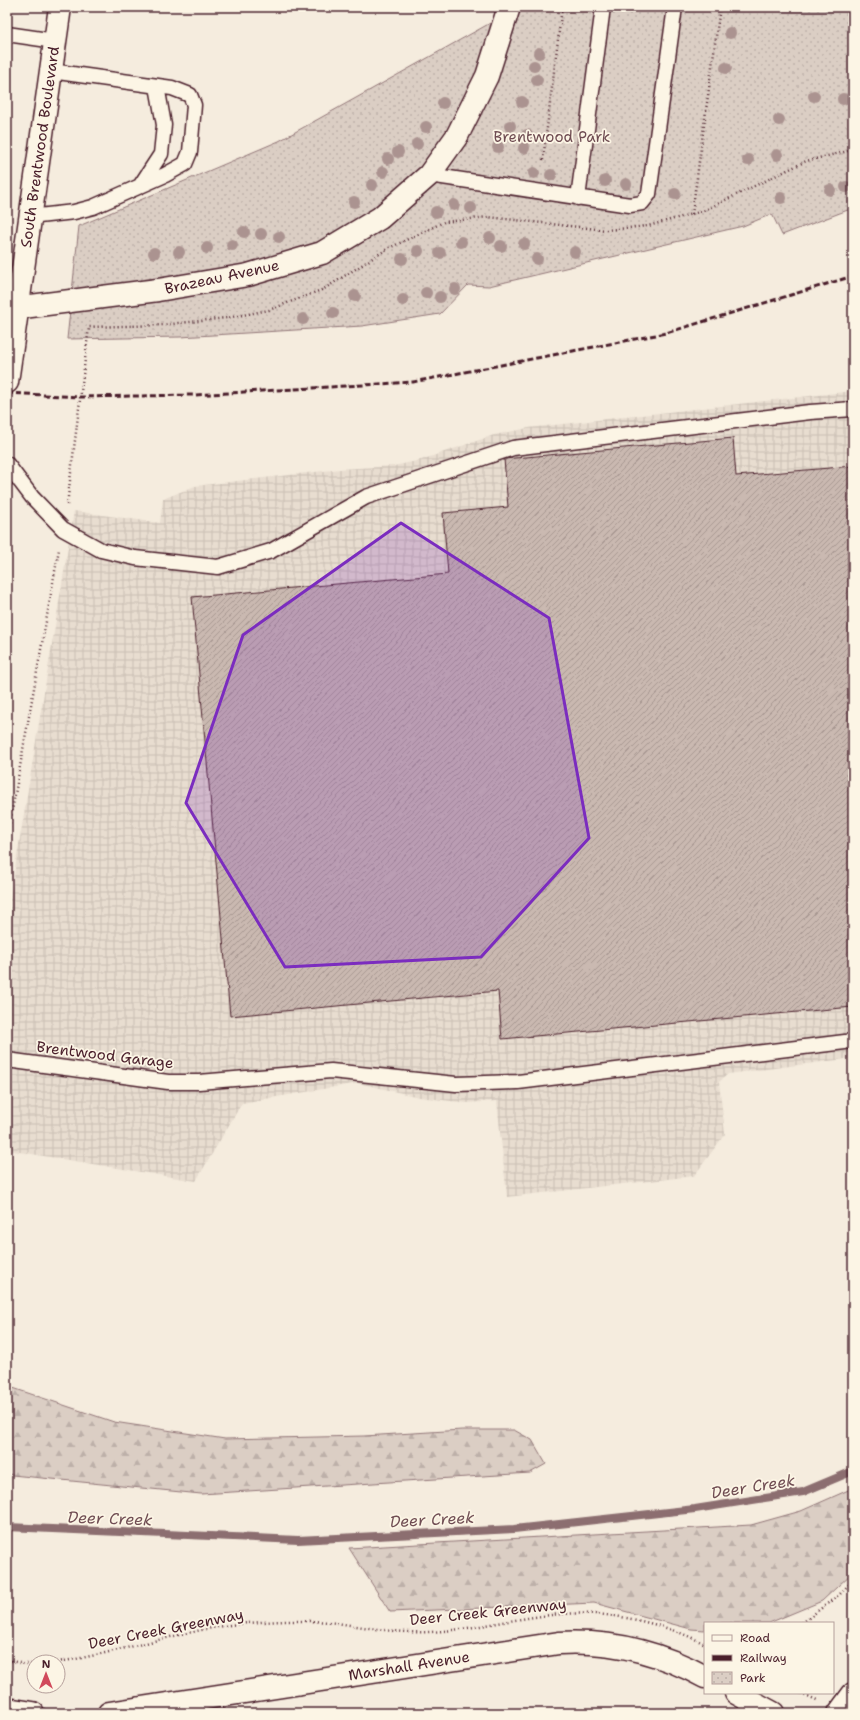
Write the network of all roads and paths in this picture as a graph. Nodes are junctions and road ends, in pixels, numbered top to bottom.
1 (60, 7) edge
2 (509, 7) edge
3 (562, 7) edge
4 (603, 7) edge
5 (675, 7) edge
6 (720, 7) edge
7 (7, 34) edge
8 (55, 41) junction
9 (51, 71) junction
10 (157, 86) junction
11 (853, 150) edge
12 (543, 160) dead end
13 (429, 174) junction
14 (140, 186) junction
15 (578, 198) junction
16 (692, 214) junction
17 (30, 217) junction
18 (12, 308) edge
19 (7, 382) edge
20 (853, 410) edge
21 (7, 464) edge
22 (63, 529) junction
23 (7, 839) edge
24 (853, 1041) edge
25 (7, 1060) edge
26 (853, 1580) edge
27 (803, 1622) edge
28 (704, 1644) edge
29 (7, 1660) edge
30 (66, 1660) edge
31 (26, 1664) edge
32 (704, 1676) edge
33 (738, 1694) edge
34 (853, 1694) edge
35 (7, 1709) edge
36 (33, 1713) edge
37 (109, 1713) edge
38 (773, 1713) edge
39 (839, 1713) edge

1 - 8 street, South Brentwood Boulevard
2 - 13 street, Brazeau Avenue
3 - 12 path
4 - 15 lane
5 - 15 lane
6 - 16 path
7 - 8 lane
8 - 9 street, South Brentwood Boulevard
9 - 10 lane
9 - 17 street, South Brentwood Boulevard
10 - 14 lane
10 - 14 lane
11 - 16 path
13 - 15 lane
13 - 18 street, Brazeau Avenue
14 - 17 lane
16 - 22 path
17 - 18 street, South Brentwood Boulevard
18 - 19 street, South Brentwood Boulevard
20 - 22 lane
21 - 22 lane
22 - 23 path
24 - 25 lane, Brentwood Garage
26 - 27 path
28 - 30 path, Deer Creek Greenway
29 - 31 path
32 - 37 street, Marshall Avenue
33 - 38 street
34 - 39 street
35 - 36 street

